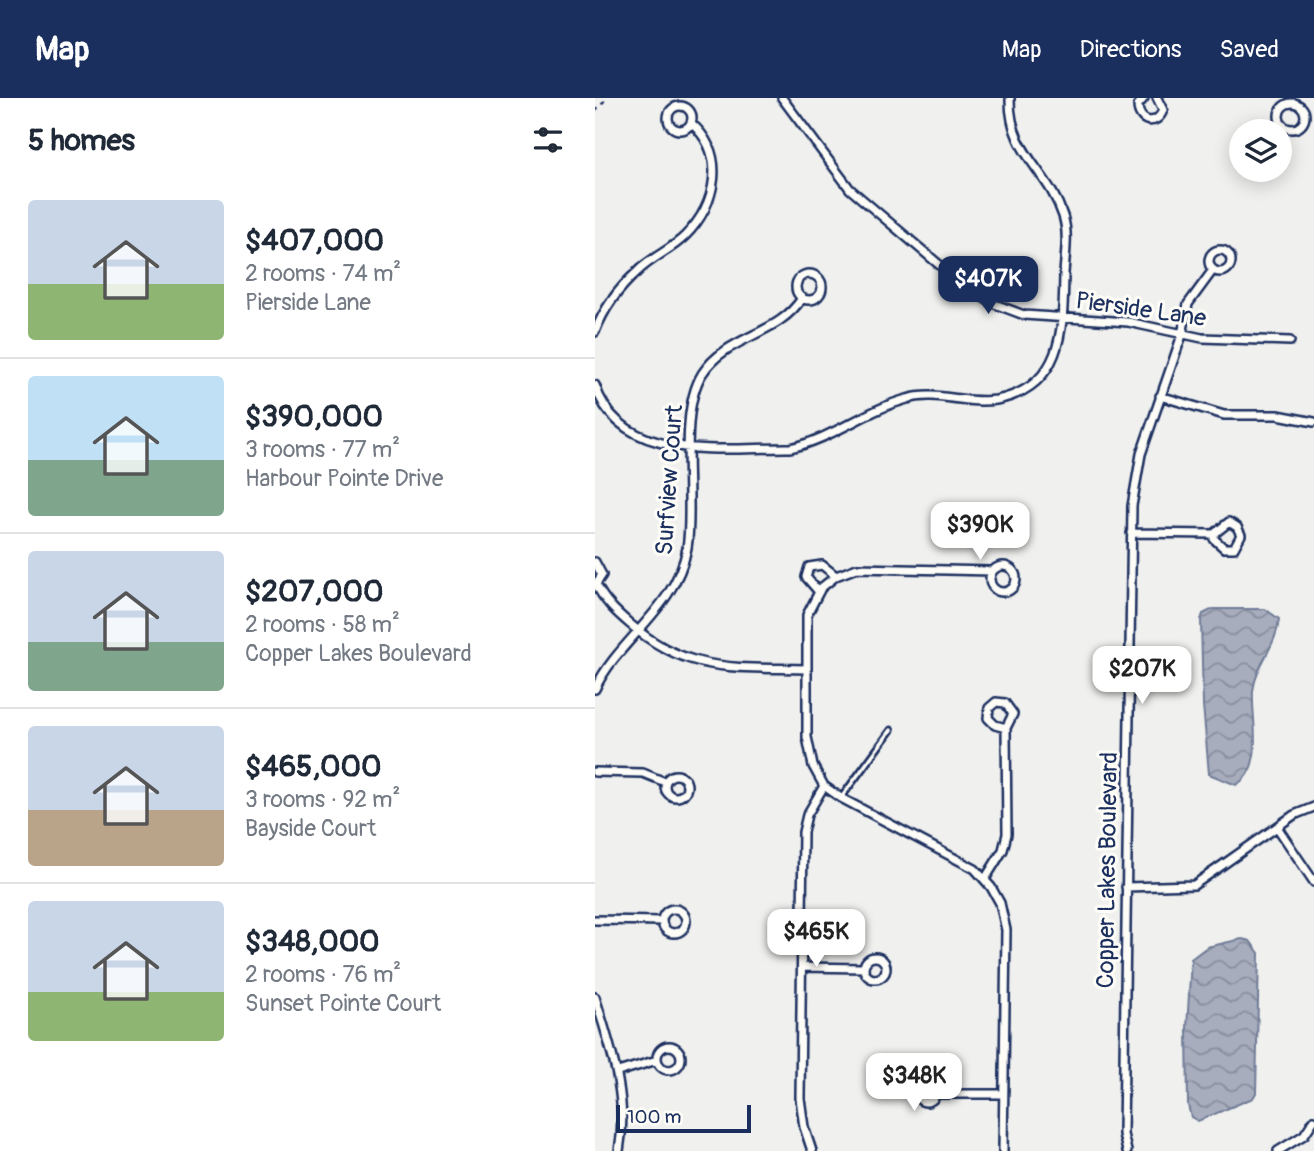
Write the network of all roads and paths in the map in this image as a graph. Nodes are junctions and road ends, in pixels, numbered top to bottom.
1 (607, 98) edge
2 (782, 98) edge
3 (1010, 98) edge
4 (1144, 98) edge
5 (1157, 98) edge
6 (595, 111) edge
7 (691, 123) dead end
8 (1213, 270) dead end
9 (802, 298) dead end
10 (1065, 318) junction
11 (595, 332) edge
12 (1182, 335) junction
13 (1290, 341) dead end
14 (595, 385) edge
15 (1160, 396) junction
16 (1314, 422) edge
17 (690, 447) junction
18 (1131, 533) junction
19 (1214, 534) dead end
20 (595, 562) edge
21 (992, 571) dead end
22 (837, 576) junction
23 (595, 584) edge
24 (819, 592) junction
25 (640, 632) junction
26 (807, 669) junction
27 (595, 689) edge
28 (1006, 728) dead end
29 (891, 730) dead end
30 (595, 772) edge
31 (665, 782) dead end
32 (824, 786) junction
33 (841, 798) junction
34 (1314, 807) edge
35 (1277, 827) junction
36 (985, 879) junction
37 (1314, 882) edge
38 (1126, 887) junction
39 (595, 920) edge
40 (661, 921) dead end
41 (802, 967) junction
42 (863, 968) dead end
43 (595, 997) edge
44 (657, 1060) dead end
45 (618, 1072) junction
46 (936, 1094) dead end
47 (1003, 1094) junction
48 (1314, 1120) edge
49 (619, 1151) edge
50 (812, 1151) edge
51 (1003, 1151) edge
52 (1127, 1151) edge
53 (1278, 1151) edge

1 - 6 path
2 - 10 street, Pierside Lane
3 - 10 street
4 - 5 street
7 - 11 street
8 - 12 street, Copper Lakes Boulevard
9 - 17 street, Surfview Court
10 - 12 street, Pierside Lane
10 - 17 street
12 - 13 street, Pierside Lane
12 - 15 street, Copper Lakes Boulevard
14 - 17 street
15 - 16 street
15 - 18 street, Copper Lakes Boulevard
17 - 25 street, Surfview Court
18 - 19 street
18 - 38 street, Copper Lakes Boulevard
20 - 23 street
21 - 22 street
22 - 24 street
22 - 24 street
23 - 25 street
24 - 26 street
25 - 26 street
25 - 27 street, Surfview Court
26 - 32 street
28 - 36 street
29 - 33 lane
30 - 31 street
32 - 33 street
32 - 41 street
33 - 36 street
34 - 35 street
35 - 37 street
35 - 38 street
36 - 47 street
38 - 52 street, Copper Lakes Boulevard
39 - 40 street
41 - 42 street
41 - 50 street
43 - 45 street
44 - 45 street
45 - 49 street
46 - 47 street
47 - 51 street
48 - 53 street

